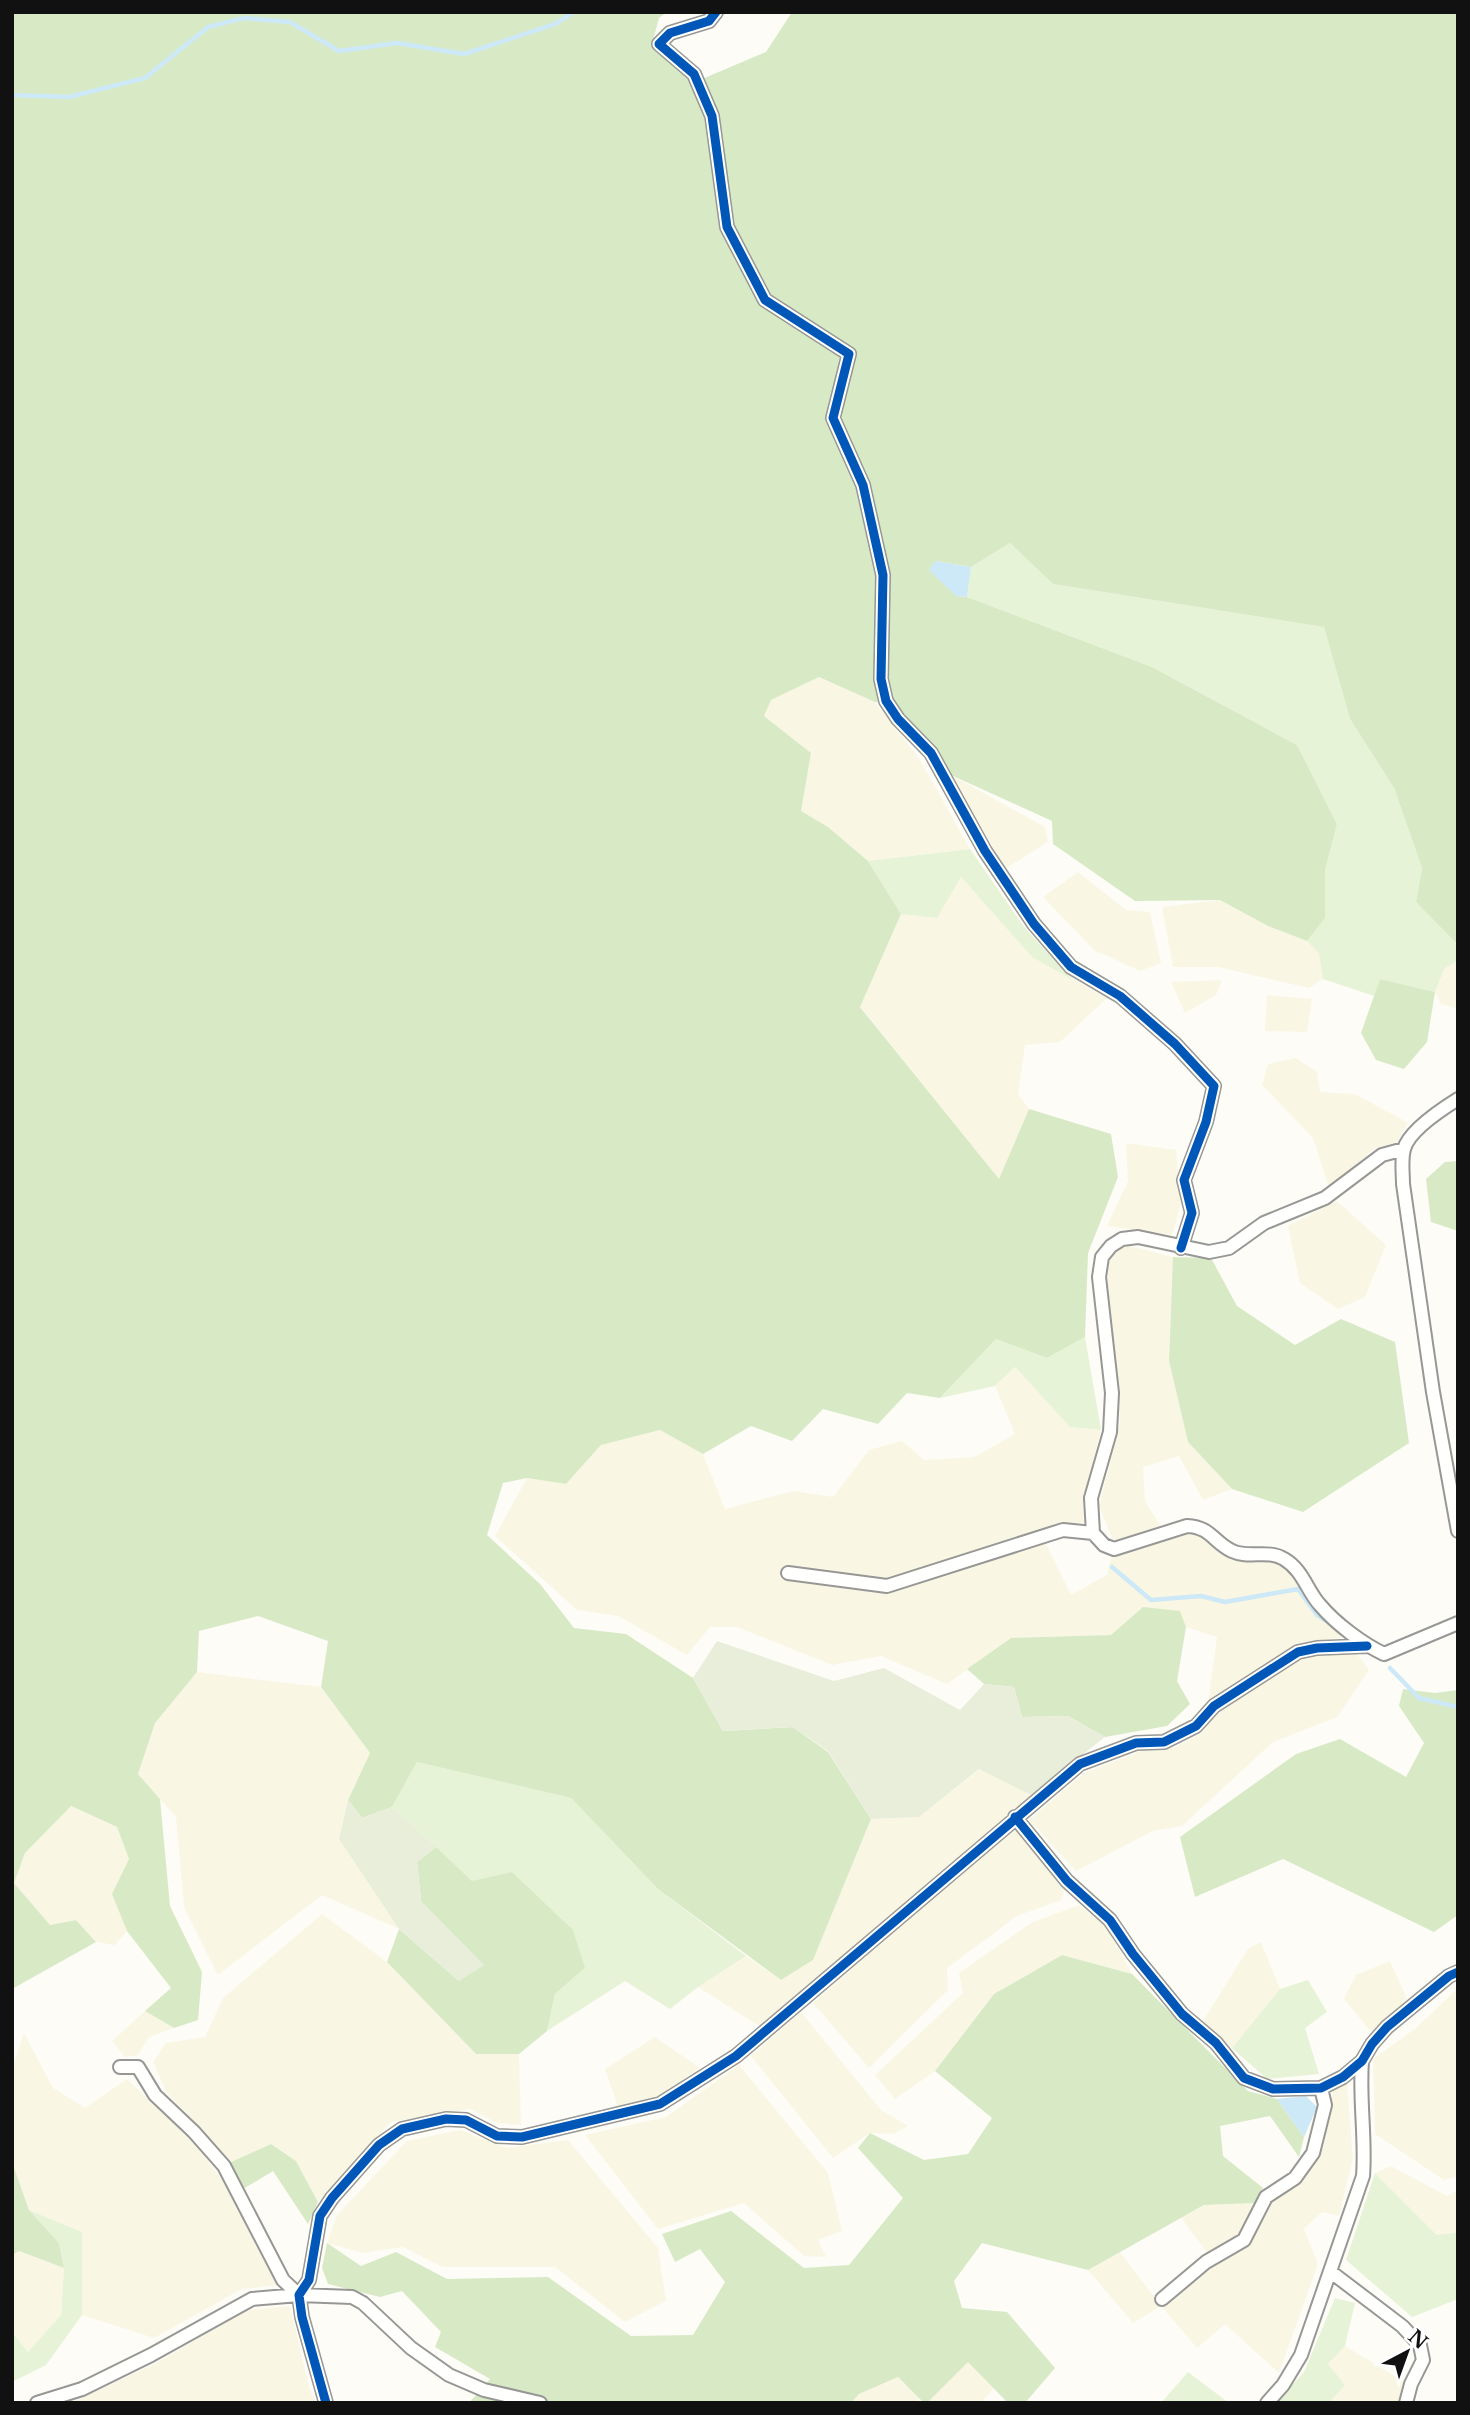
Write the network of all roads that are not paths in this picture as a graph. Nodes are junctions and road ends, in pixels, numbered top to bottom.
1 (716, 12) edge
2 (1458, 1099) edge
3 (1404, 1149) junction
4 (1181, 1248) junction
5 (1458, 1531) edge
6 (1093, 1533) junction
7 (788, 1573) dead end
8 (1458, 1623) edge
9 (1367, 1646) junction
10 (1015, 1817) junction
11 (1458, 1972) edge
12 (1362, 2061) junction
13 (120, 2067) dead end
14 (1321, 2088) junction
15 (1331, 2272) junction
16 (299, 2295) junction
17 (1162, 2298) dead end
18 (37, 2403) edge
19 (326, 2403) edge
20 (540, 2403) edge
21 (1267, 2403) edge
22 (1406, 2403) edge

1 - 4 street
2 - 3 street
3 - 4 street
3 - 5 street
4 - 6 street
6 - 7 street
6 - 9 street
8 - 9 street
9 - 10 street
10 - 14 street
10 - 16 street
11 - 12 street
12 - 14 street
12 - 15 street
13 - 16 street
14 - 17 street
15 - 21 street
15 - 22 street
16 - 18 street
16 - 19 street
16 - 20 street

